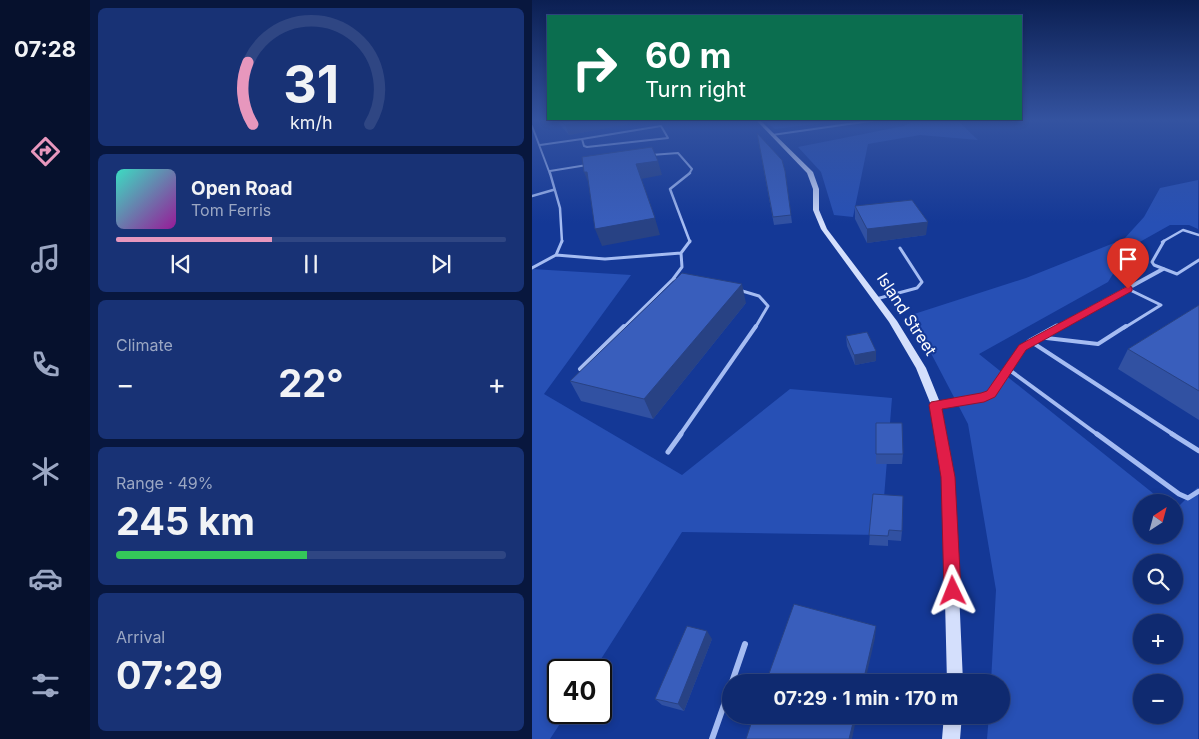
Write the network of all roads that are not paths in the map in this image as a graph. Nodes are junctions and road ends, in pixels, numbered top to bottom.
1 (544, 154) edge
2 (660, 154) edge
3 (679, 154) edge
4 (792, 154) edge
5 (642, 156) edge
6 (596, 164) edge
7 (550, 170) junction
8 (553, 190) junction
9 (532, 196) edge
10 (1198, 235) edge
11 (900, 248) dead end
12 (681, 253) junction
13 (556, 255) junction
14 (1198, 260) edge
15 (532, 268) edge
16 (1163, 269) junction
17 (674, 279) junction
18 (683, 280) edge
19 (731, 289) edge
20 (1128, 289) junction
21 (876, 300) junction
22 (1038, 337) junction
23 (1030, 341) junction
24 (1007, 368) junction
25 (580, 369) edge
26 (936, 405) junction
27 (1198, 451) edge
28 (668, 452) dead end
29 (1198, 491) edge
30 (745, 644) dead end
31 (734, 674) edge
32 (955, 674) edge
33 (722, 710) edge
34 (952, 724) edge
35 (712, 739) edge
36 (951, 739) edge

1 - 7 lane
2 - 5 lane
3 - 12 lane
4 - 21 street, Island Street
6 - 7 lane
7 - 8 lane
8 - 9 lane
8 - 13 lane
10 - 16 lane
11 - 21 lane
12 - 13 lane
12 - 17 lane
13 - 15 lane
14 - 16 lane
16 - 20 street
17 - 18 lane
17 - 25 lane
19 - 28 lane
20 - 22 street
20 - 22 lane
21 - 26 street, Island Street
22 - 23 street
23 - 24 street
23 - 27 lane
24 - 26 street
24 - 29 lane
26 - 32 street, Island Street
30 - 31 lane
33 - 35 lane
34 - 36 street

